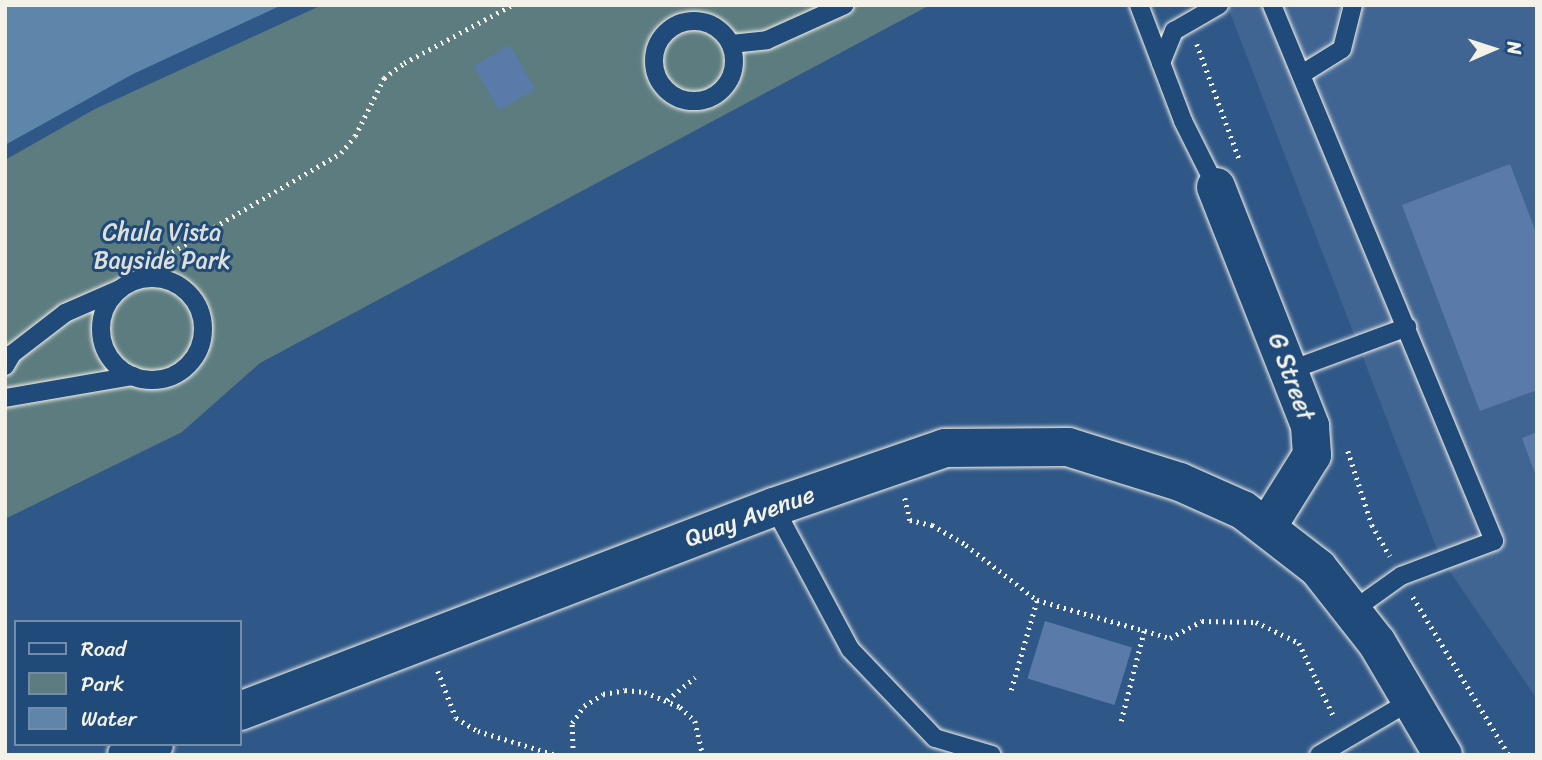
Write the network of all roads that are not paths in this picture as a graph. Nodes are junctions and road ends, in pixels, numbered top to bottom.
1 (845, 5) edge
2 (1139, 5) edge
3 (1219, 5) edge
4 (1272, 5) edge
5 (1353, 5) edge
6 (731, 44) junction
7 (1161, 63) junction
8 (1302, 74) junction
9 (1216, 187) joint
10 (123, 287) junction
11 (1407, 327) junction
12 (5, 366) edge
13 (1291, 370) junction
14 (132, 376) junction
15 (5, 398) edge
16 (775, 507) junction
17 (1267, 527) junction
18 (1352, 611) junction
19 (1412, 700) junction
20 (242, 710) edge
21 (149, 746) edge
22 (127, 755) edge
23 (992, 755) edge
24 (1319, 755) edge
25 (1444, 755) edge

1 - 6 lane
2 - 7 lane
3 - 7 lane
4 - 8 lane
5 - 8 lane
6 - 6 lane
7 - 9 lane
8 - 11 lane
9 - 13 street, G Street
10 - 12 lane
10 - 14 lane
10 - 14 lane
11 - 13 lane
11 - 18 lane
13 - 17 street, G Street
14 - 15 lane
16 - 17 street, Quay Avenue
16 - 20 street, Quay Avenue
16 - 23 lane
17 - 18 street
18 - 19 street
19 - 24 lane
19 - 25 street
21 - 22 street

